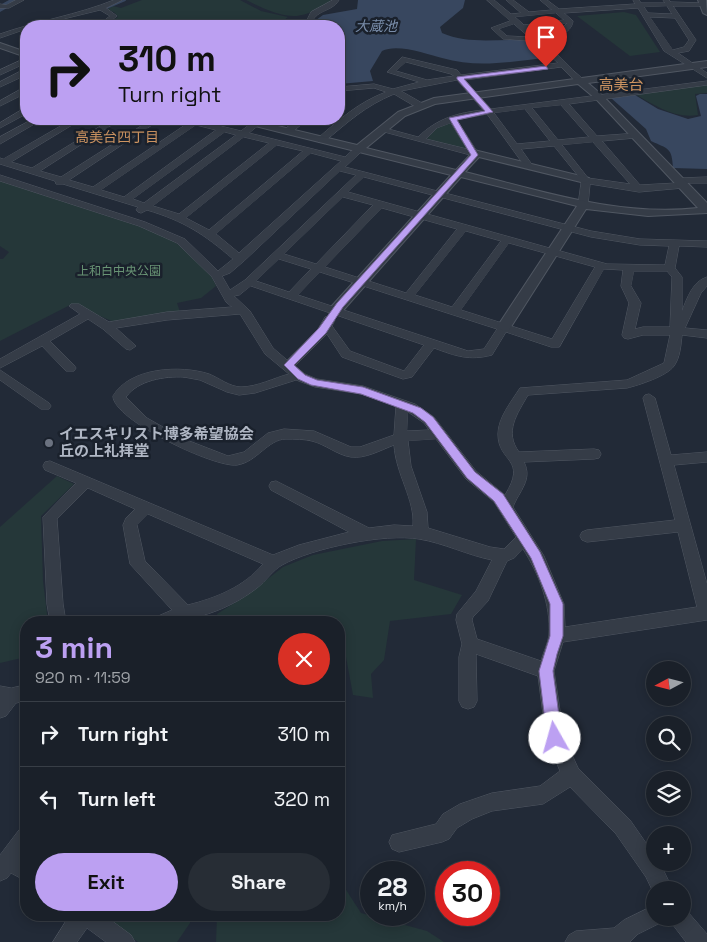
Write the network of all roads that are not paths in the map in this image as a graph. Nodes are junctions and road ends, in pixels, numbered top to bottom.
1 (12, 0) edge
2 (21, 0) edge
3 (119, 0) edge
4 (336, 0) edge
5 (490, 0) edge
6 (509, 0) edge
7 (543, 0) edge
8 (575, 0) edge
9 (610, 0) edge
10 (638, 2) edge
11 (667, 2) edge
12 (702, 2) edge
13 (618, 5) junction
14 (0, 6) edge
15 (586, 7) junction
16 (100, 8) junction
17 (557, 10) junction
18 (707, 13) edge
19 (527, 14) junction
20 (646, 15) junction
21 (510, 16) junction
22 (676, 16) junction
23 (54, 20) edge
24 (108, 20) edge
25 (310, 20) edge
26 (570, 21) junction
27 (516, 22) junction
28 (522, 27) junction
29 (20, 29) edge
30 (0, 36) edge
31 (538, 39) junction
32 (0, 45) edge
33 (672, 52) junction
34 (20, 54) edge
35 (20, 60) edge
36 (20, 62) edge
37 (707, 64) edge
38 (16, 65) junction
39 (564, 65) junction
40 (692, 66) junction
41 (20, 67) edge
42 (0, 71) edge
43 (20, 73) edge
44 (707, 76) edge
45 (459, 78) junction
46 (580, 81) junction
47 (427, 82) junction
48 (707, 83) edge
49 (0, 85) edge
50 (345, 89) edge
51 (393, 91) junction
52 (20, 93) edge
53 (474, 95) junction
54 (599, 97) junction
55 (563, 102) junction
56 (0, 104) edge
57 (419, 105) junction
58 (527, 107) junction
59 (489, 112) junction
60 (20, 114) edge
61 (452, 118) junction
62 (345, 119) edge
63 (27, 125) edge
64 (67, 125) edge
65 (107, 125) edge
66 (148, 125) edge
67 (190, 125) edge
68 (206, 125) edge
69 (255, 125) edge
70 (271, 125) edge
71 (296, 125) edge
72 (338, 125) edge
73 (0, 126) edge
74 (223, 129) junction
75 (381, 130) junction
76 (288, 131) junction
77 (243, 134) junction
78 (635, 135) junction
79 (595, 139) junction
80 (0, 140) edge
81 (321, 140) junction
82 (420, 140) junction
83 (275, 142) junction
84 (556, 142) junction
85 (515, 146) junction
86 (360, 149) junction
87 (309, 151) junction
88 (474, 153) junction
89 (348, 160) junction
90 (2, 161) edge
91 (529, 166) junction
92 (339, 168) junction
93 (33, 171) junction
94 (458, 173) junction
95 (362, 174) junction
96 (0, 178) edge
97 (63, 180) junction
98 (585, 180) junction
99 (707, 180) edge
100 (681, 183) junction
101 (96, 189) junction
102 (639, 189) junction
103 (44, 192) junction
104 (340, 193) junction
105 (439, 194) junction
106 (126, 200) junction
107 (380, 204) junction
108 (583, 204) junction
109 (147, 206) junction
110 (707, 210) edge
111 (420, 215) junction
112 (180, 218) junction
113 (129, 220) junction
114 (297, 221) junction
115 (464, 227) junction
116 (568, 228) junction
117 (210, 234) junction
118 (506, 239) junction
119 (675, 244) junction
120 (707, 244) edge
121 (553, 251) junction
122 (277, 255) junction
123 (240, 259) junction
124 (601, 265) junction
125 (629, 267) junction
126 (318, 268) junction
127 (670, 268) junction
128 (216, 275) junction
129 (707, 280) edge
130 (249, 282) junction
131 (360, 282) junction
132 (227, 294) junction
133 (290, 296) junction
134 (408, 297) junction
135 (76, 306) dead end
136 (243, 310) junction
137 (335, 311) junction
138 (455, 311) junction
139 (89, 314) junction
140 (108, 326) junction
141 (325, 327) junction
142 (504, 327) junction
143 (676, 331) junction
144 (28, 333) dead end
145 (707, 334) edge
146 (41, 342) junction
147 (432, 343) junction
148 (130, 346) dead end
149 (0, 364) edge
150 (70, 368) dead end
151 (294, 370) junction
152 (0, 374) edge
153 (649, 398) dead end
154 (402, 404) junction
155 (45, 406) dead end
156 (439, 434) junction
157 (402, 438) junction
158 (594, 454) dead end
159 (515, 457) junction
160 (707, 457) edge
161 (666, 461) junction
162 (50, 466) dead end
163 (86, 482) junction
164 (276, 486) dead end
165 (146, 507) junction
166 (505, 508) junction
167 (684, 525) junction
168 (420, 533) junction
169 (368, 535) junction
170 (586, 536) dead end
171 (524, 538) junction
172 (502, 556) junction
173 (274, 562) junction
174 (184, 612) junction
175 (707, 612) edge
176 (57, 616) edge
177 (175, 616) edge
178 (557, 636) junction
179 (470, 644) junction
180 (546, 671) junction
181 (12, 694) edge
182 (468, 701) dead end
183 (0, 710) edge
184 (571, 774) junction
185 (399, 842) dead end
186 (20, 845) edge
187 (5, 865) edge
188 (20, 869) edge
189 (658, 881) edge
190 (646, 920) edge
191 (79, 921) edge
192 (95, 921) edge
193 (687, 926) edge
194 (619, 940) edge
195 (64, 942) edge
196 (124, 942) edge
197 (576, 942) edge
198 (700, 942) edge

1 - 14 street
2 - 14 street
3 - 16 street
4 - 25 street
5 - 21 street
6 - 19 street
7 - 17 street
8 - 15 street
9 - 13 street
10 - 11 street
10 - 13 street
10 - 20 street
11 - 12 street
11 - 22 street
12 - 18 street
13 - 15 street
15 - 17 street
16 - 23 street
16 - 24 street
17 - 19 street
17 - 26 street
19 - 21 street
20 - 22 street
20 - 33 street
21 - 27 street
22 - 33 street
26 - 28 street
26 - 31 street
27 - 28 street
27 - 31 street
28 - 31 street
29 - 30 street
31 - 39 street
32 - 34 street
33 - 40 street
35 - 42 street
36 - 38 street
37 - 40 street
38 - 41 street
38 - 42 street
39 - 45 street
39 - 46 street
40 - 44 street
40 - 46 street
43 - 49 street
45 - 47 street
45 - 47 street
45 - 53 street
46 - 53 street
46 - 54 street
47 - 51 street
48 - 54 street
50 - 51 street
51 - 57 street
51 - 62 street
52 - 56 street
53 - 57 street
53 - 59 street
54 - 55 street
54 - 78 street
55 - 58 street
55 - 79 street
57 - 75 street
58 - 59 street
58 - 84 street
59 - 61 street
59 - 85 street
60 - 73 street
61 - 82 street
61 - 88 street
63 - 80 street
64 - 90 street
65 - 93 street
66 - 97 street
67 - 101 street
68 - 74 street
69 - 77 street
70 - 76 street
71 - 76 street
72 - 81 street
74 - 77 street
74 - 106 street
75 - 82 street
75 - 86 street
76 - 81 street
77 - 83 street
77 - 109 street
78 - 79 street
78 - 100 street
79 - 84 street
79 - 102 street
81 - 86 street
82 - 88 street
83 - 87 street
83 - 112 street
84 - 85 street
84 - 98 street
85 - 91 street
86 - 89 street
86 - 94 street
87 - 89 street
87 - 117 street
88 - 91 street
88 - 94 street
89 - 92 street
90 - 93 street
91 - 98 street
92 - 95 street
92 - 114 street
93 - 97 street
94 - 105 street
94 - 108 street
95 - 104 street
95 - 105 street
96 - 103 street
97 - 101 street
97 - 103 street
98 - 102 street
98 - 108 street
99 - 100 street
100 - 102 street
100 - 110 street
101 - 106 street
103 - 113 street
104 - 107 street
104 - 114 street
105 - 111 street
105 - 116 street
106 - 109 street
107 - 111 street
107 - 126 street
108 - 110 street
108 - 116 street
109 - 112 street
109 - 113 street
111 - 115 street
111 - 131 street
112 - 117 street
113 - 128 street
114 - 122 street
114 - 123 street
115 - 118 street
115 - 134 street
116 - 119 street
116 - 121 street
117 - 123 street
118 - 121 street
118 - 138 street
119 - 120 street
119 - 127 street
121 - 124 street
121 - 142 street
122 - 126 street
122 - 130 street
123 - 128 street
124 - 125 street
124 - 142 street
125 - 127 street
125 - 143 street
126 - 131 street
126 - 133 street
127 - 143 street
128 - 132 street
129 - 143 street
130 - 132 street
130 - 133 street
131 - 134 street
131 - 137 street
132 - 136 street
133 - 137 street
134 - 138 street
135 - 139 street
136 - 140 street
136 - 151 street
137 - 141 street
137 - 147 street
138 - 142 street
139 - 140 street
139 - 146 street
140 - 148 street
141 - 147 street
141 - 151 street
142 - 147 street
143 - 145 street
143 - 159 street
144 - 146 street
146 - 149 street
146 - 150 street
151 - 154 street
151 - 157 street
152 - 155 street
153 - 161 street
154 - 156 street
154 - 157 street
156 - 157 street
156 - 166 street
157 - 168 street
158 - 159 street
159 - 166 street
160 - 161 street
161 - 167 street
162 - 163 street
163 - 165 street
163 - 176 street
164 - 169 street
165 - 173 street
165 - 174 street
166 - 171 street
167 - 170 street
167 - 175 street
168 - 169 street
168 - 172 street
169 - 173 street
171 - 172 street
171 - 178 street
172 - 179 street
173 - 174 street
174 - 177 street
175 - 178 street
178 - 180 street
179 - 180 street
179 - 182 street
180 - 184 street
181 - 183 street
184 - 185 street
184 - 189 street
186 - 187 street
187 - 188 street
190 - 194 street
191 - 195 street
192 - 196 street
193 - 198 street
194 - 197 street

